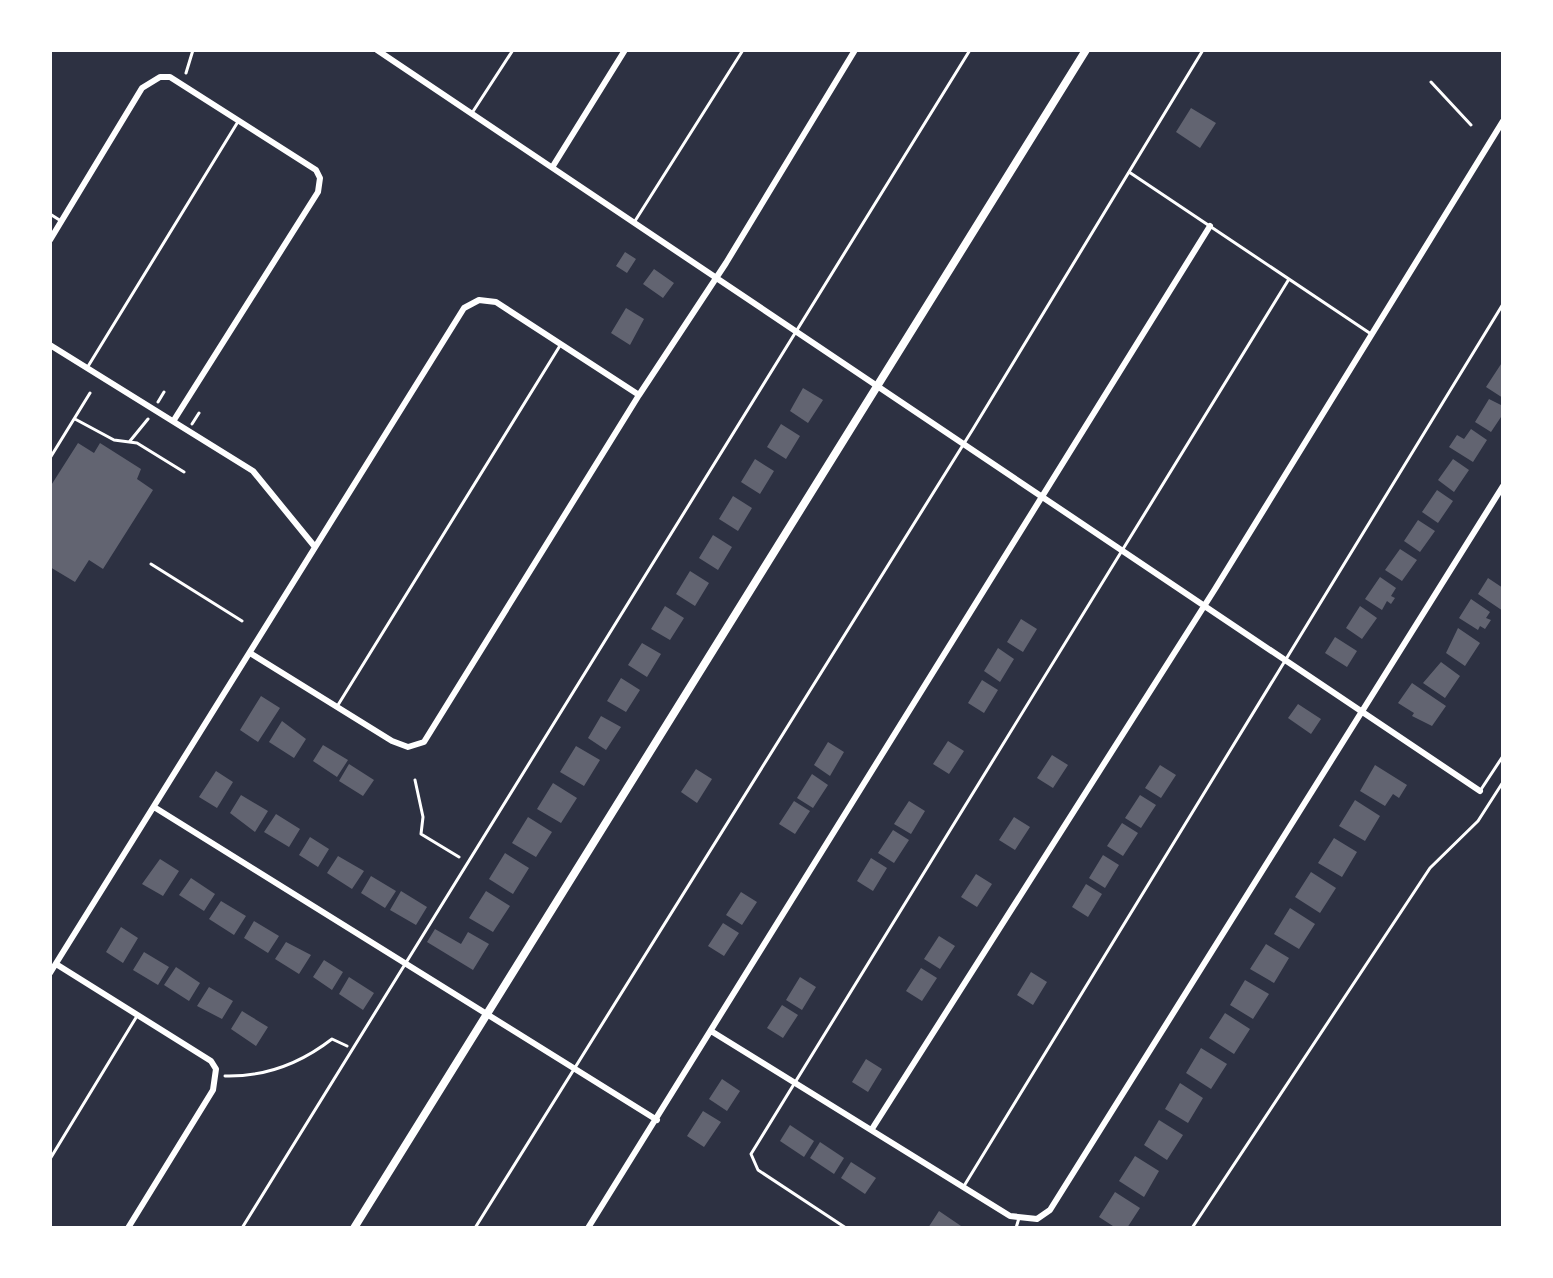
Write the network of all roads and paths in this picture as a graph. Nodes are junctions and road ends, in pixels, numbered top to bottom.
1 (193, 50) edge
2 (377, 50) edge
3 (398, 50) edge
4 (513, 50) edge
5 (625, 50) edge
6 (743, 50) edge
7 (855, 50) edge
8 (970, 50) edge
9 (1086, 50) edge
10 (1203, 50) edge
11 (392, 60) junction
12 (1431, 82) dead end
13 (182, 85) junction
14 (472, 113) junction
15 (239, 120) junction
16 (1503, 121) edge
17 (1471, 125) dead end
18 (553, 166) junction
19 (1129, 172) junction
20 (50, 214) edge
21 (61, 221) junction
22 (635, 221) junction
23 (1210, 226) junction
24 (50, 240) edge
25 (716, 276) junction
26 (1289, 279) junction
27 (1503, 304) edge
28 (797, 329) junction
29 (1371, 334) junction
30 (561, 344) junction
31 (50, 345) edge
32 (87, 368) junction
33 (877, 385) junction
34 (90, 393) dead end
35 (639, 395) junction
36 (75, 419) junction
37 (174, 420) junction
38 (962, 444) junction
39 (50, 458) edge
40 (184, 472) dead end
41 (1503, 486) edge
42 (1042, 497) junction
43 (315, 547) junction
44 (1123, 551) junction
45 (151, 564) dead end
46 (1204, 605) junction
47 (242, 621) dead end
48 (250, 653) junction
49 (1285, 660) junction
50 (337, 707) junction
51 (1362, 711) junction
52 (1503, 756) edge
53 (415, 780) dead end
54 (1503, 782) edge
55 (1480, 791) joint
56 (154, 807) junction
57 (468, 863) junction
58 (56, 964) junction
59 (405, 964) junction
60 (50, 973) edge
61 (486, 1013) junction
62 (137, 1016) junction
63 (711, 1031) junction
64 (352, 1048) junction
65 (573, 1069) junction
66 (218, 1076) junction
67 (795, 1082) junction
68 (657, 1120) junction
69 (872, 1129) junction
70 (50, 1159) edge
71 (964, 1186) junction
72 (1019, 1218) junction
73 (128, 1228) edge
74 (242, 1228) edge
75 (354, 1228) edge
76 (475, 1228) edge
77 (588, 1228) edge
78 (846, 1228) edge
79 (1016, 1228) edge
80 (1192, 1228) edge

1 - 13 path
2 - 11 street
3 - 11 street
4 - 14 lane
5 - 18 street
6 - 22 lane
7 - 25 street
8 - 28 lane
9 - 33 street
10 - 19 lane
11 - 14 street
12 - 17 path
13 - 15 street
13 - 21 street
14 - 18 street
15 - 32 lane
15 - 37 street
16 - 29 street
18 - 22 street
19 - 23 lane
19 - 38 lane
20 - 21 lane
21 - 24 street
22 - 25 street
23 - 26 lane
23 - 42 street
25 - 28 street
25 - 35 street
26 - 29 lane
26 - 44 lane
27 - 49 lane
28 - 33 street
28 - 57 lane
29 - 46 street
30 - 35 street
30 - 43 street
30 - 50 lane
31 - 32 street
32 - 37 street
33 - 38 street
33 - 61 street
34 - 36 path
35 - 50 street
36 - 39 path
36 - 40 path
37 - 43 street
38 - 42 street
38 - 65 lane
41 - 51 street
42 - 44 street
42 - 63 street
43 - 48 street
44 - 46 street
44 - 67 lane
45 - 47 path
46 - 49 street
46 - 69 street
48 - 50 street
48 - 56 street
49 - 51 street
49 - 71 lane
51 - 55 street
51 - 72 street
52 - 55 lane
53 - 57 path
54 - 80 path
56 - 58 street
56 - 59 street
57 - 59 lane
58 - 60 street
58 - 62 street
59 - 61 street
59 - 64 lane
61 - 65 street
61 - 75 street
62 - 66 street
62 - 70 lane
63 - 67 street
63 - 68 street
64 - 66 path
64 - 74 lane
65 - 68 street
65 - 76 lane
66 - 73 street
67 - 69 street
67 - 78 lane
68 - 77 street
69 - 71 street
71 - 72 street
72 - 79 lane

